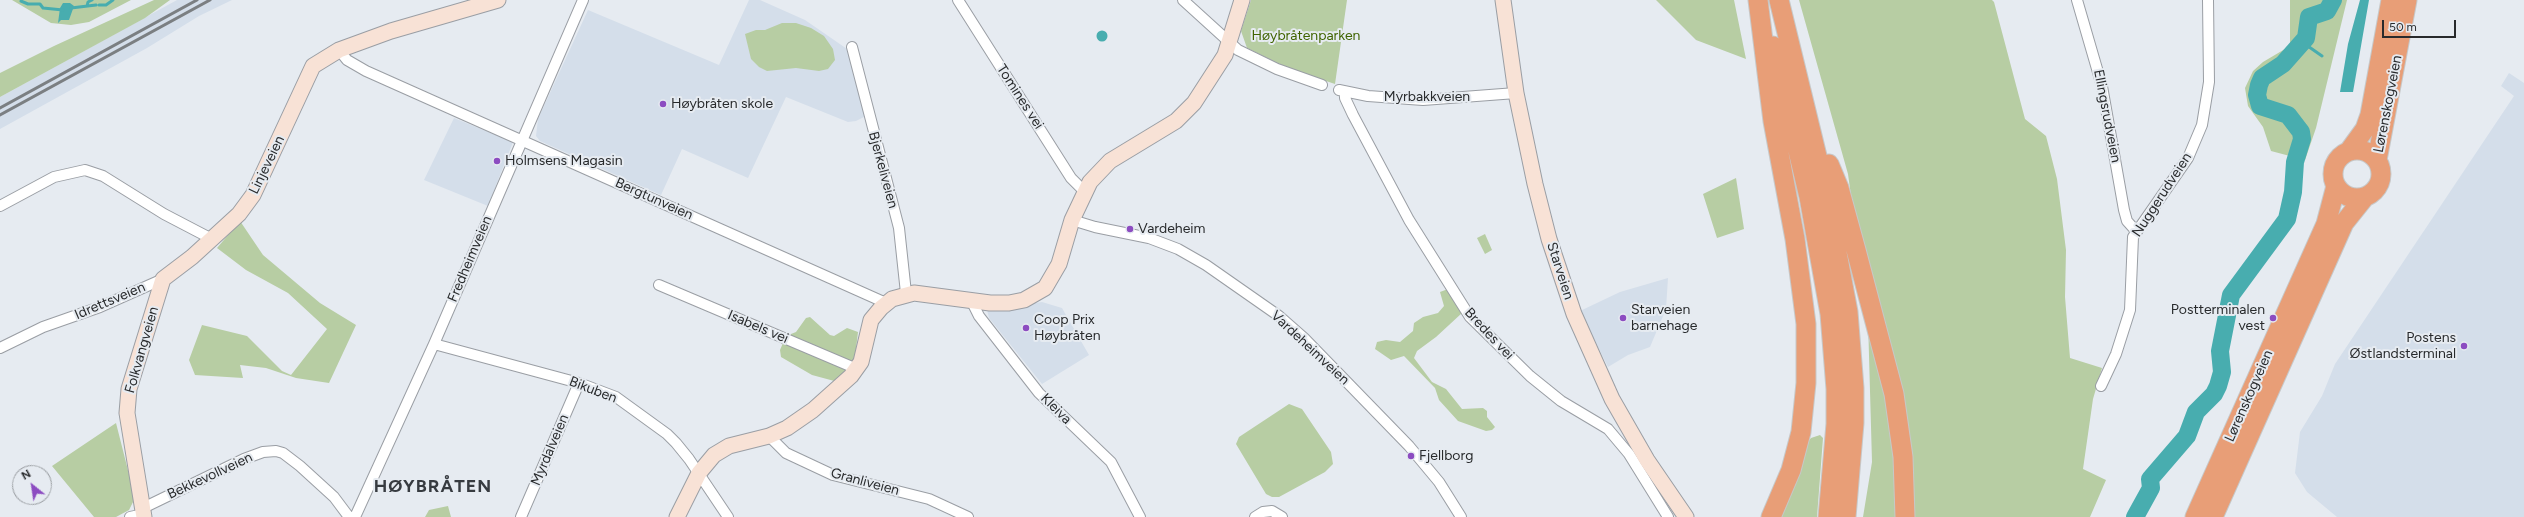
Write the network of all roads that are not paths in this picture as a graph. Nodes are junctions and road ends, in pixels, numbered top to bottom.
1 (498, 0) edge
2 (583, 0) edge
3 (958, 0) edge
4 (1184, 0) edge
5 (1242, 0) edge
6 (1503, 0) edge
7 (1758, 0) edge
8 (1762, 0) edge
9 (1779, 0) edge
10 (2077, 0) edge
11 (2208, 0) edge
12 (2391, 0) edge
13 (2408, 0) edge
14 (1229, 44) junction
15 (852, 47) dead end
16 (339, 50) junction
17 (1797, 72) junction
18 (1322, 85) dead end
19 (1342, 91) joint
20 (1516, 93) junction
21 (521, 141) junction
22 (2350, 151) junction
23 (2377, 160) junction
24 (2336, 186) junction
25 (1084, 191) junction
26 (2364, 198) junction
27 (0, 206) edge
28 (1072, 220) junction
29 (2136, 231) junction
30 (210, 238) junction
31 (163, 279) junction
32 (659, 285) dead end
33 (906, 293) junction
34 (971, 300) junction
35 (886, 303) junction
36 (434, 344) junction
37 (0, 348) edge
38 (857, 369) junction
39 (579, 383) junction
40 (2101, 386) dead end
41 (769, 436) junction
42 (699, 473) junction
43 (140, 514) edge
44 (349, 517) edge
45 (355, 517) edge
46 (521, 517) edge
47 (676, 517) edge
48 (728, 517) edge
49 (968, 517) edge
50 (1140, 517) edge
51 (1255, 517) edge
52 (1282, 517) edge
53 (1461, 517) edge
54 (1668, 517) edge
55 (1686, 517) edge
56 (1771, 517) edge
57 (1828, 517) edge
58 (1846, 517) edge
59 (1905, 517) edge
60 (2195, 517) edge
61 (2213, 517) edge

1 - 16 street, Linjeveien
2 - 21 street, Fredheimveien
3 - 25 street, Tomines vei
4 - 14 street
5 - 14 street
6 - 20 street, Starveien
7 - 56 highway
8 - 57 highway
9 - 17 highway
10 - 29 street, Ellingsrudveien
11 - 29 street, Nuggerudveien
12 - 22 highway, Lørenskogveien
13 - 23 highway, Lørenskogveien
14 - 18 street
14 - 25 street
15 - 33 street, Bjerkeliveien
16 - 21 street, Bergtunveien
16 - 30 street, Linjeveien
17 - 58 highway
17 - 59 highway
19 - 20 street, Myrbakkveien
19 - 54 street, Bredes vei
20 - 55 street, Starveien
21 - 35 street, Bergtunveien
21 - 36 street, Fredheimveien
22 - 23 highway
22 - 24 highway
23 - 26 highway
24 - 26 highway
24 - 60 highway, Lørenskogveien
25 - 28 street
26 - 61 highway, Lørenskogveien
27 - 30 street
28 - 34 street
28 - 53 street, Vardeheimveien
29 - 40 street, Nuggerudveien
30 - 31 street, Idrettsveien
31 - 37 street, Idrettsveien
31 - 43 street, Folkvangveien
32 - 38 street, Isabels vei
33 - 34 street
33 - 35 street
34 - 50 street, Kleiva
35 - 38 street
36 - 39 street, Bikuben
36 - 45 street, Fredheimveien
38 - 41 street
39 - 42 street, Bikuben
39 - 46 street, Myrdalveien
41 - 42 street
41 - 49 street, Granliveien
42 - 47 street
42 - 48 street, Bikuben
43 - 44 street, Bekkevollveien
51 - 52 street

